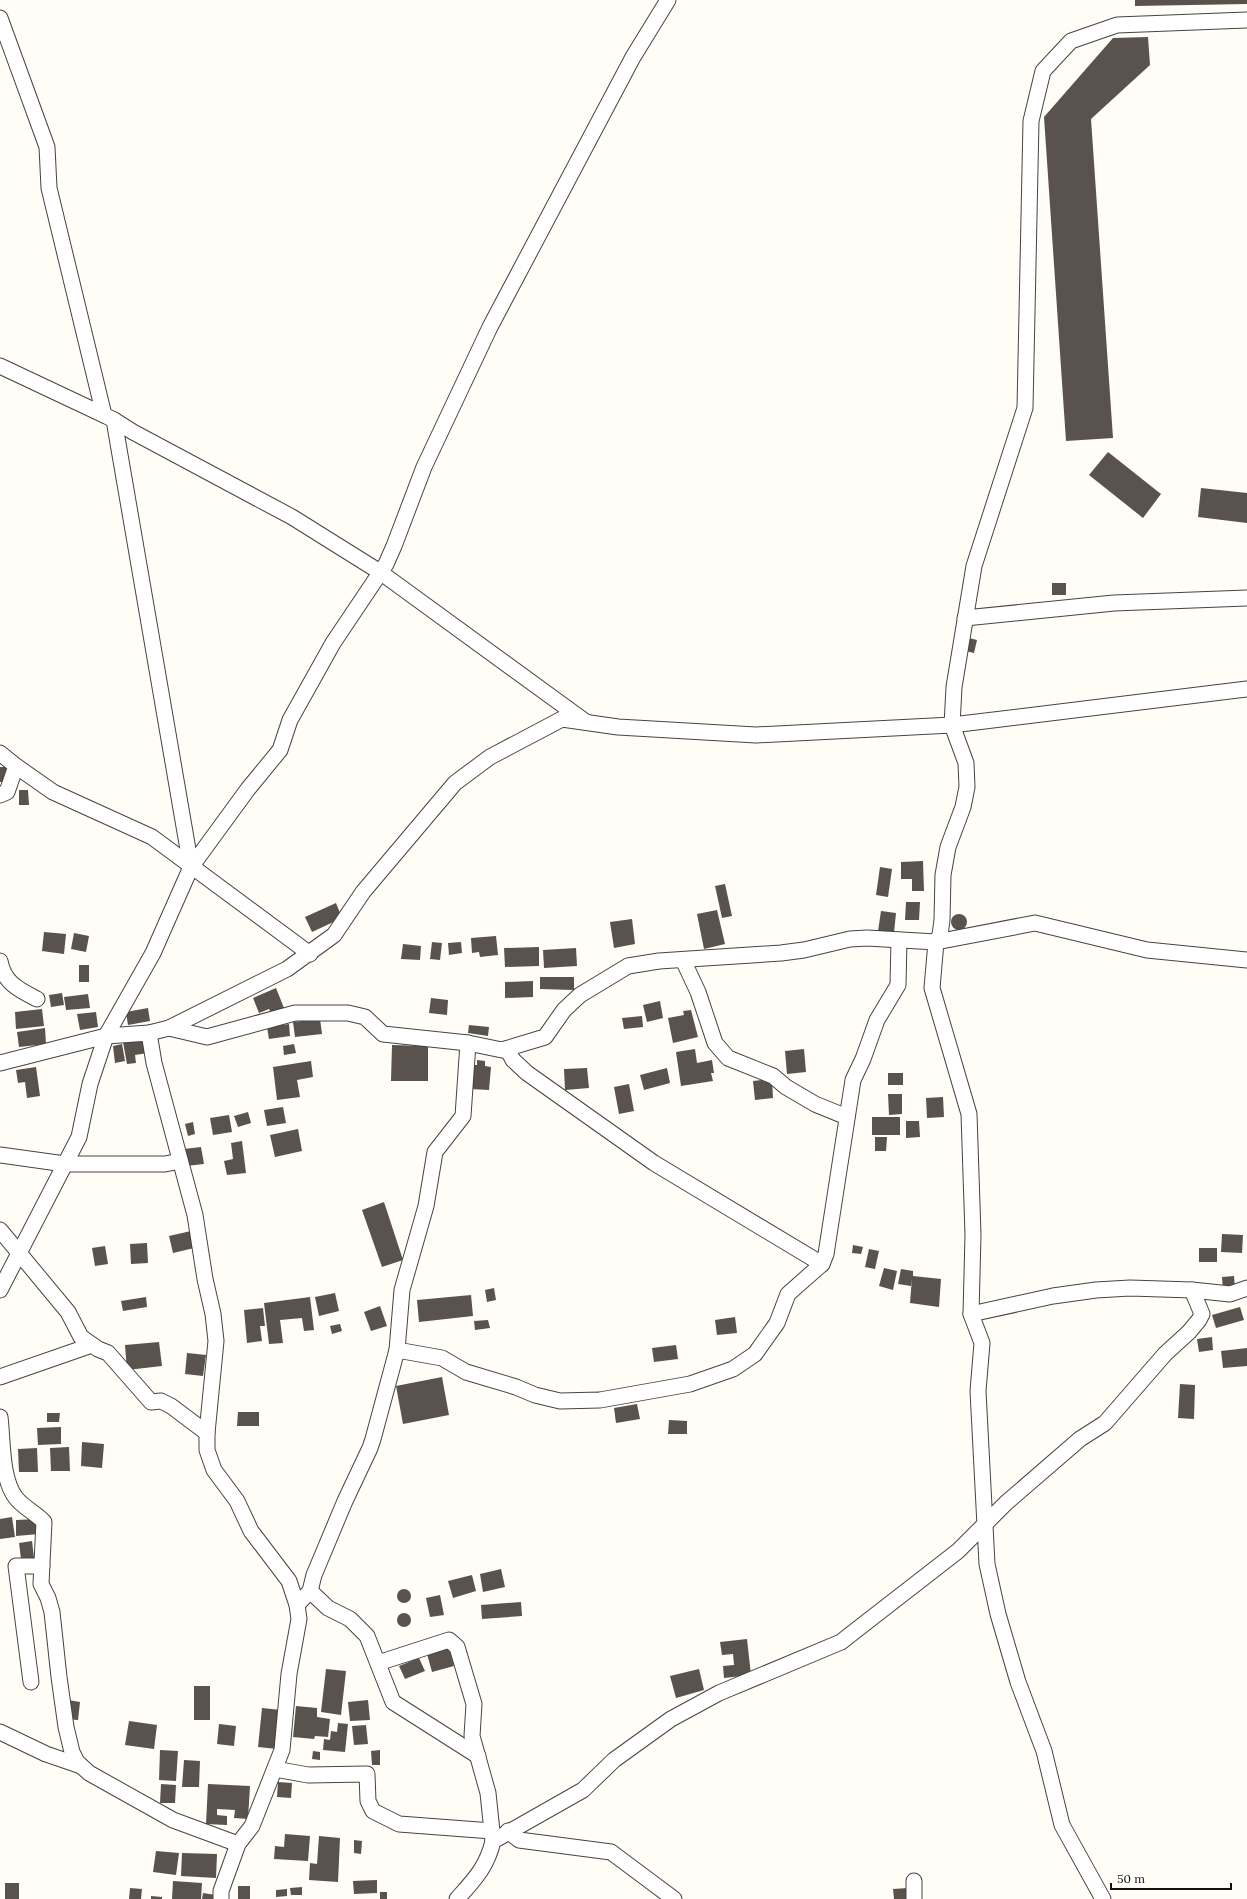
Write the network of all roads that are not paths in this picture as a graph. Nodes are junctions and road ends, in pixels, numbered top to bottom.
1 (668, 0) edge
2 (0, 18) edge
3 (1247, 20) edge
4 (0, 366) edge
5 (109, 417) junction
6 (380, 572) junction
7 (1247, 598) edge
8 (965, 618) junction
9 (1247, 689) edge
10 (587, 722) junction
11 (952, 725) junction
12 (0, 753) edge
13 (16, 766) junction
14 (0, 795) edge
15 (191, 867) junction
16 (899, 940) junction
17 (936, 942) junction
18 (310, 954) junction
19 (683, 960) junction
20 (1247, 960) edge
21 (0, 961) edge
22 (37, 999) dead end
23 (169, 1028) junction
24 (150, 1033) junction
25 (106, 1036) junction
26 (468, 1043) junction
27 (507, 1049) junction
28 (0, 1064) edge
29 (847, 1117) junction
30 (0, 1155) edge
31 (180, 1161) junction
32 (65, 1164) junction
33 (2, 1235) edge
34 (20, 1253) junction
35 (822, 1264) junction
36 (1247, 1288) edge
37 (0, 1290) edge
38 (1192, 1290) junction
39 (971, 1314) junction
40 (92, 1345) junction
41 (397, 1350) junction
42 (0, 1377) edge
43 (0, 1417) edge
44 (207, 1433) junction
45 (4, 1487) edge
46 (986, 1524) junction
47 (42, 1566) junction
48 (310, 1591) junction
49 (297, 1605) junction
50 (378, 1663) junction
51 (31, 1682) dead end
52 (0, 1732) edge
53 (478, 1756) junction
54 (81, 1766) junction
55 (275, 1769) junction
56 (508, 1831) junction
57 (493, 1836) junction
58 (238, 1844) junction
59 (914, 1881) dead end
60 (221, 1899) edge
61 (457, 1899) edge
62 (674, 1899) edge
63 (914, 1899) edge
64 (1103, 1899) edge

1 - 6 street
2 - 5 street
3 - 8 street
4 - 5 street
5 - 6 street
5 - 15 street
6 - 10 street
6 - 15 street
7 - 8 street
8 - 11 street
9 - 11 street
10 - 11 street
10 - 18 street
11 - 17 street
12 - 13 street
13 - 14 street
13 - 15 street
15 - 18 street
15 - 25 street
16 - 17 street
16 - 19 street
16 - 29 street
17 - 20 street
17 - 39 street
18 - 23 street
19 - 27 street
19 - 29 street
21 - 22 street
23 - 24 street
23 - 26 street
24 - 25 street
24 - 31 street
25 - 28 street
25 - 32 street
26 - 27 street
26 - 41 street
27 - 35 street
29 - 35 street
30 - 32 street
31 - 32 street
31 - 44 street
32 - 34 street
33 - 34 street
34 - 37 street
34 - 40 street
35 - 41 street
36 - 38 street
38 - 39 street
38 - 46 street
39 - 46 street
40 - 42 street
40 - 44 street
41 - 48 street
43 - 45 street
44 - 49 street
45 - 47 street
46 - 56 street
46 - 64 street
47 - 51 street
47 - 54 street
48 - 49 street
48 - 50 street
49 - 55 street
50 - 53 street
50 - 53 street
52 - 54 street
53 - 57 street
54 - 58 street
55 - 57 street
55 - 58 street
56 - 57 street
56 - 62 street
57 - 61 street
58 - 60 street
59 - 63 street

